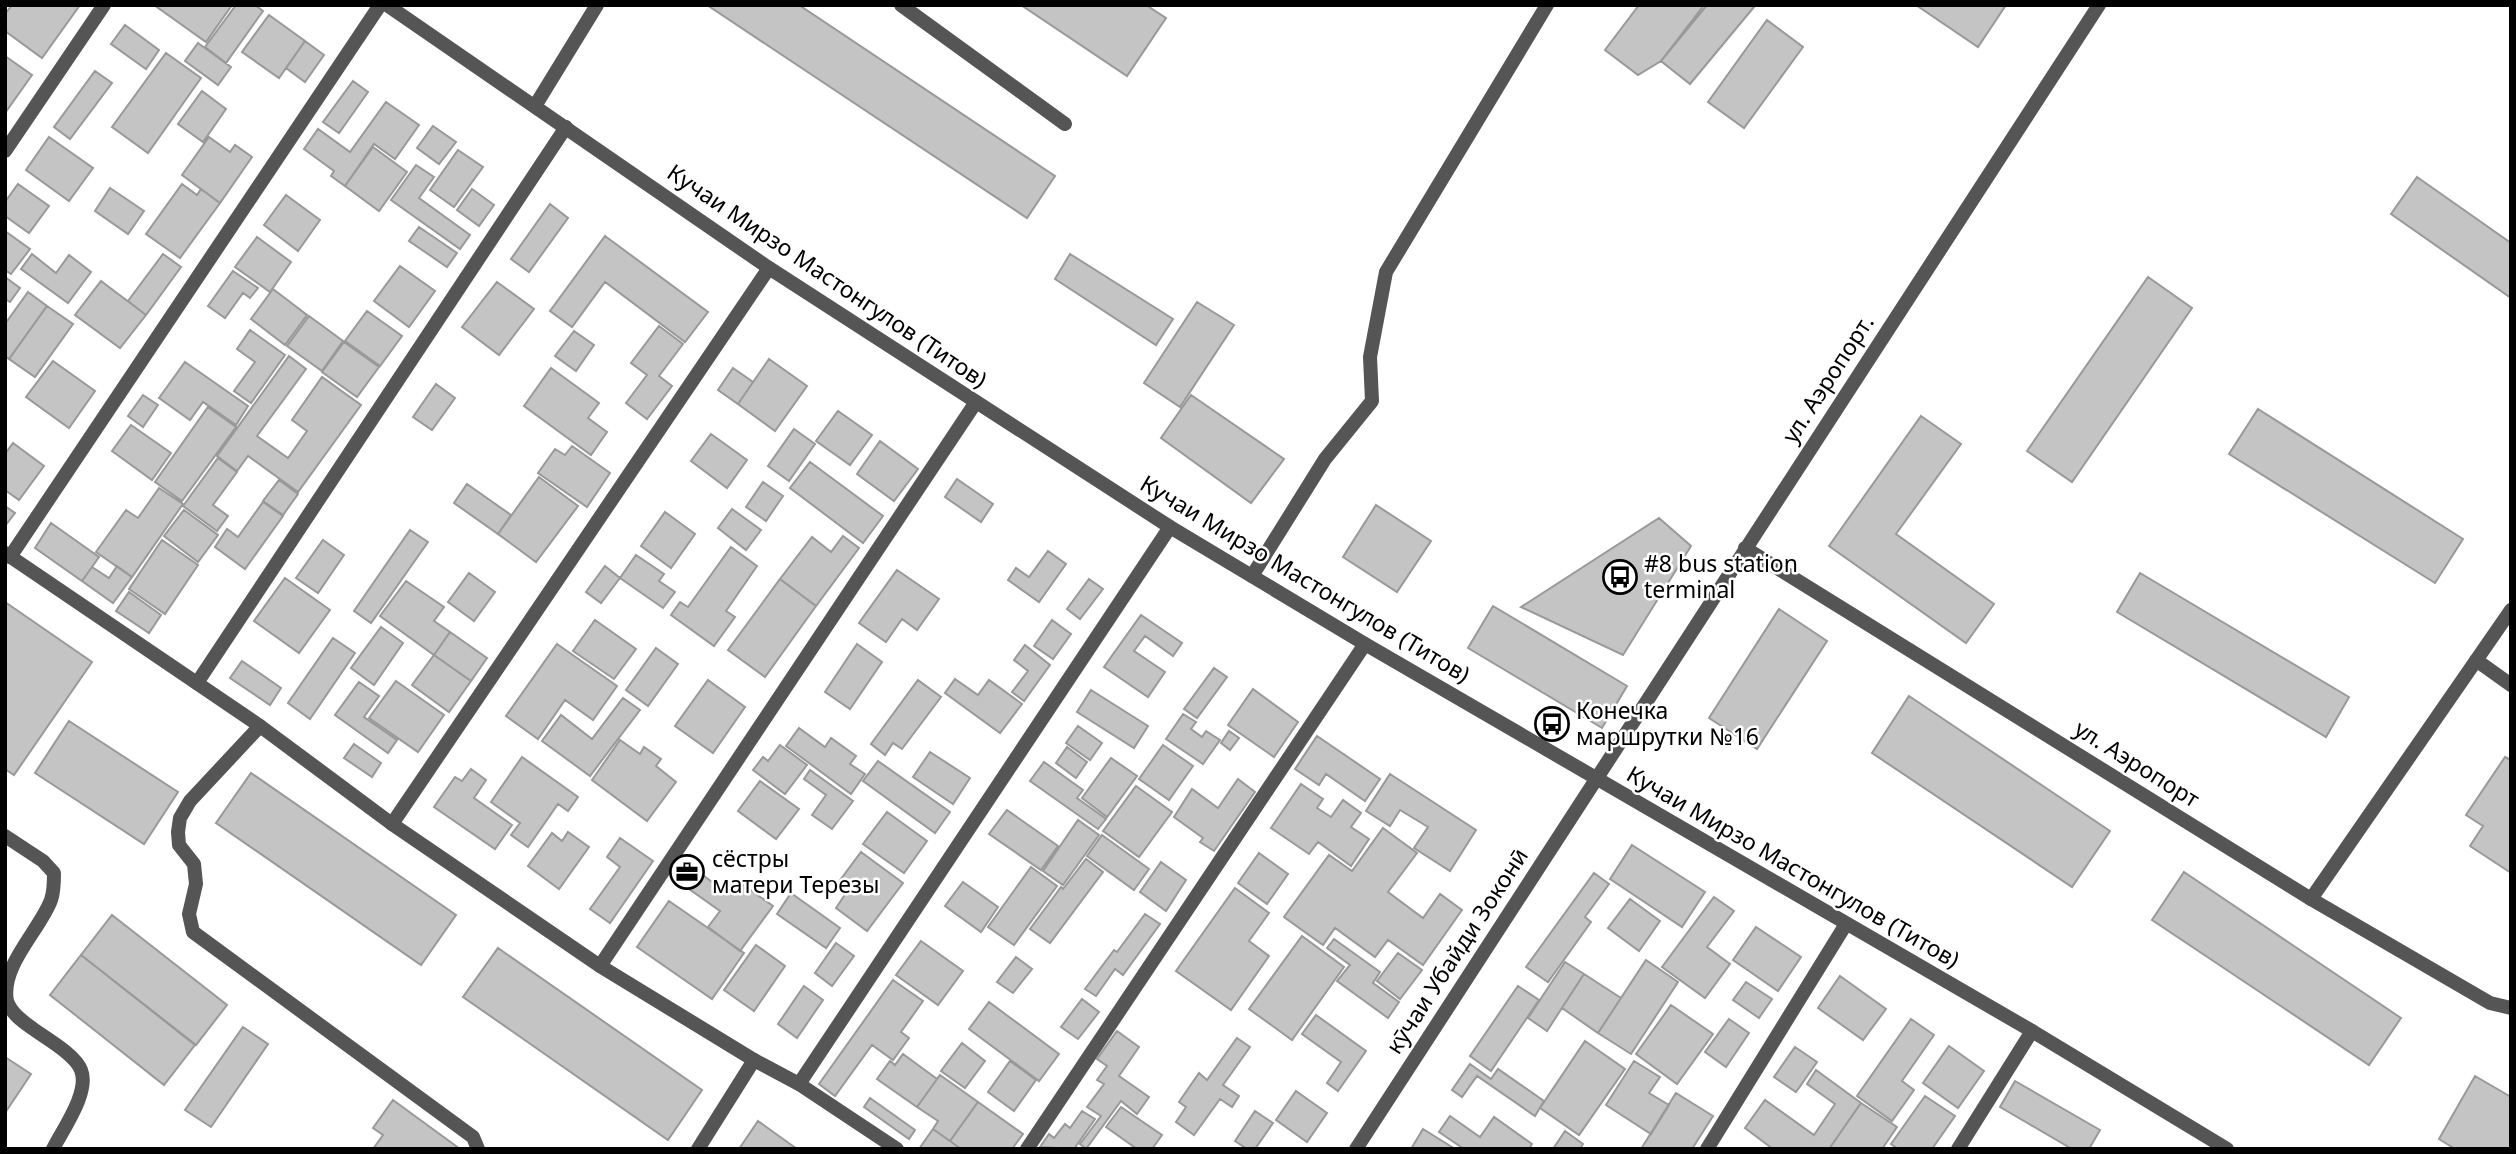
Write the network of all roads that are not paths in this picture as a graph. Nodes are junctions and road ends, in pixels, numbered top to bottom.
1 (104, 5) edge
2 (380, 5) edge
3 (387, 5) edge
4 (597, 5) edge
5 (901, 5) edge
6 (1547, 5) edge
7 (2099, 5) edge
8 (535, 106) junction
9 (1065, 124) dead end
10 (566, 127) junction
11 (5, 151) edge
12 (769, 268) junction
13 (976, 402) junction
14 (1170, 527) junction
15 (1745, 548) junction
16 (8, 555) edge
17 (1252, 576) junction
18 (2511, 610) edge
19 (1365, 644) junction
20 (2476, 660) junction
21 (197, 683) junction
22 (2511, 685) edge
23 (260, 726) junction
24 (1596, 779) junction
25 (393, 824) junction
26 (5, 836) edge
27 (2311, 899) junction
28 (1846, 924) junction
29 (600, 966) junction
30 (2511, 1008) edge
31 (2032, 1031) junction
32 (754, 1060) junction
33 (799, 1084) junction
34 (2218, 1146) edge
35 (53, 1149) edge
36 (478, 1149) edge
37 (698, 1149) edge
38 (897, 1149) edge
39 (1027, 1149) edge
40 (1356, 1149) edge
41 (1707, 1149) edge
42 (1958, 1149) edge

1 - 11 street
2 - 16 street
3 - 8 street, Кучаи Мирзо Мастонгулов (Титов)
4 - 8 street
5 - 9 street
6 - 17 street
7 - 15 street, ул. Аэропорт.
8 - 10 street, Кучаи Мирзо Мастонгулов (Титов)
10 - 12 street, Кучаи Мирзо Мастонгулов (Титов)
10 - 21 street
12 - 13 street, Кучаи Мирзо Мастонгулов (Титов)
12 - 25 street
13 - 14 street, Кучаи Мирзо Мастонгулов (Титов)
13 - 29 street
14 - 17 street, Кучаи Мирзо Мастонгулов (Титов)
14 - 33 street
15 - 24 street, ул. Аэропорт.
15 - 27 street, ул. Аэропорт
16 - 21 street
17 - 19 street, Кучаи Мирзо Мастонгулов (Титов)
18 - 20 street
19 - 24 street, Кучаи Мирзо Мастонгулов (Титов)
19 - 39 street
20 - 22 street
20 - 27 street
21 - 23 street
23 - 25 street
23 - 36 street
24 - 28 street, Кучаи Мирзо Мастонгулов (Титов)
24 - 40 street, кӯчаи Убайди Зоконӣ
25 - 29 street
26 - 35 street
27 - 30 street, ул. Аэропорт
28 - 31 street, Кучаи Мирзо Мастонгулов (Титов)
28 - 41 street
29 - 32 street
31 - 34 street, Кучаи Мирзо Мастонгулов (Титов)
31 - 42 street
32 - 33 street
32 - 37 street
33 - 38 street

